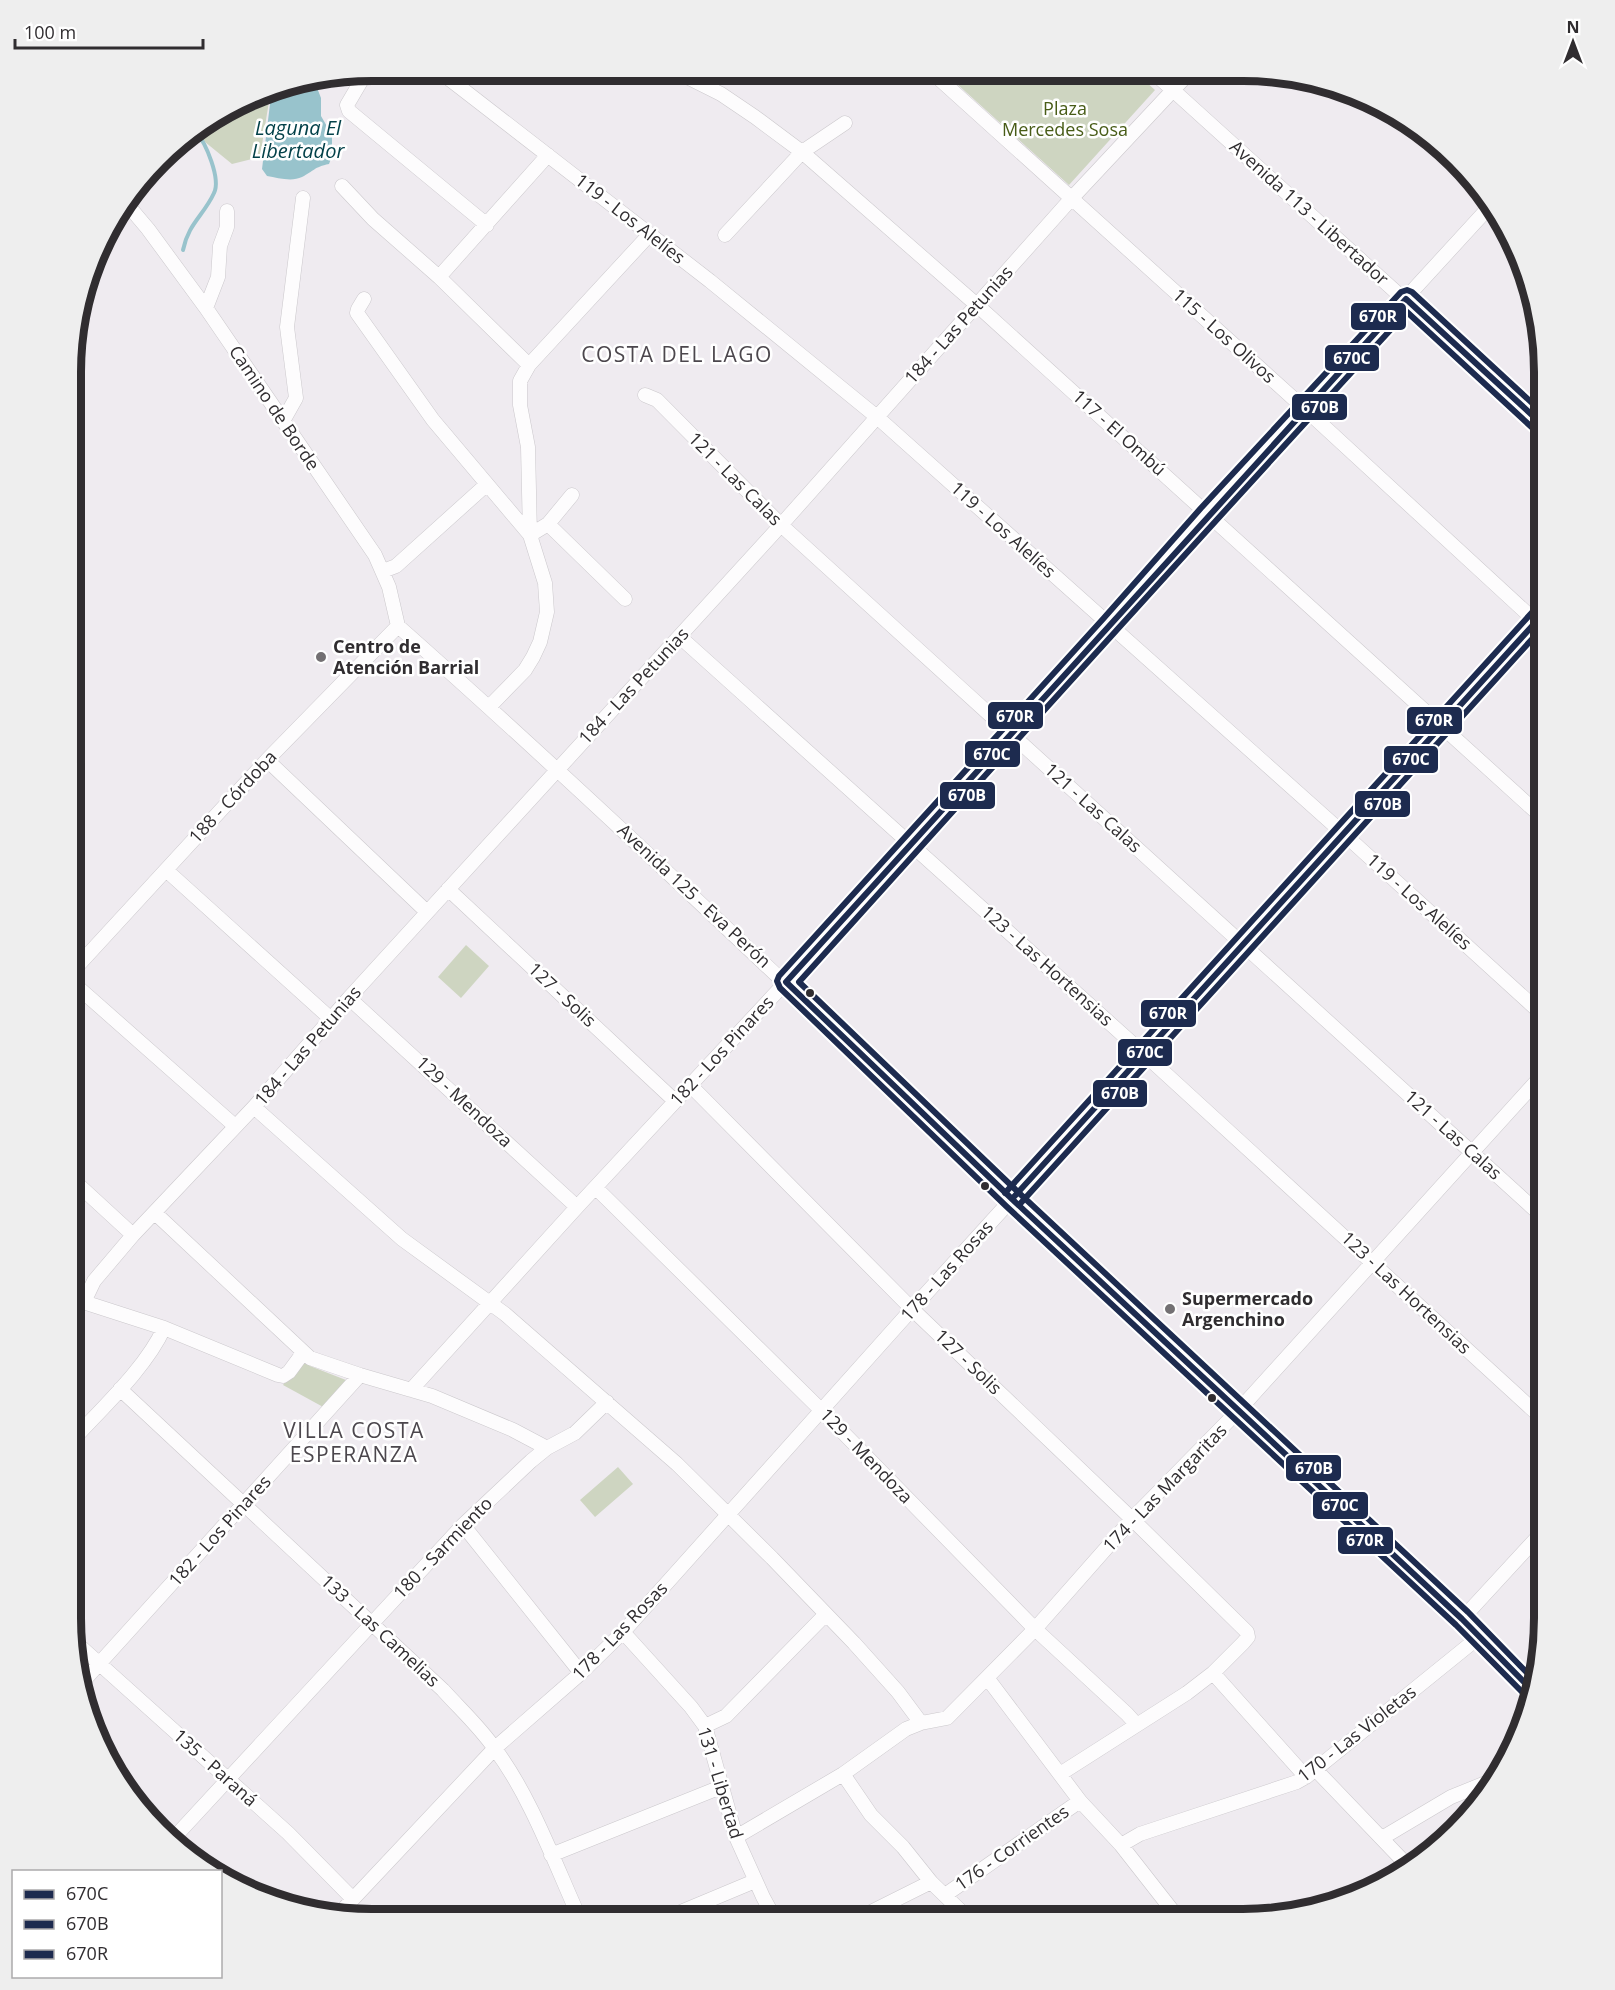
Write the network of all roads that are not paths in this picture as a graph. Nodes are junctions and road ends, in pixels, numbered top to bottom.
1 (452, 81) edge
2 (695, 81) edge
3 (942, 81) edge
4 (1162, 81) edge
5 (1182, 81) edge
6 (361, 82) edge
7 (1173, 91) junction
8 (845, 123) dead end
9 (802, 152) junction
10 (548, 155) junction
11 (342, 186) dead end
12 (303, 198) dead end
13 (1071, 199) junction
14 (131, 209) edge
15 (227, 211) dead end
16 (1486, 211) edge
17 (487, 225) junction
18 (650, 234) junction
19 (724, 236) dead end
20 (439, 277) junction
21 (364, 299) dead end
22 (1406, 299) junction
23 (978, 306) junction
24 (206, 308) junction
25 (529, 365) junction
26 (645, 395) dead end
27 (1305, 409) junction
28 (877, 417) junction
29 (1534, 417) edge
30 (283, 421) junction
31 (486, 485) junction
32 (572, 495) dead end
33 (1208, 514) junction
34 (549, 524) junction
35 (781, 525) junction
36 (530, 536) junction
37 (383, 571) junction
38 (625, 599) dead end
39 (1534, 615) edge
40 (1110, 625) junction
41 (398, 626) junction
42 (1534, 630) edge
43 (680, 637) junction
44 (489, 707) junction
45 (1442, 726) junction
46 (1011, 734) junction
47 (267, 760) junction
48 (558, 769) junction
49 (1534, 810) edge
50 (1344, 834) junction
51 (910, 843) junction
52 (166, 870) junction
53 (448, 889) junction
54 (427, 912) junction
55 (1243, 944) junction
56 (81, 962) edge
57 (786, 982) junction
58 (81, 990) edge
59 (349, 998) junction
60 (1534, 1007) edge
61 (330, 1019) junction
62 (1143, 1053) junction
63 (1534, 1084) edge
64 (690, 1085) junction
65 (675, 1101) junction
66 (254, 1107) junction
67 (235, 1126) junction
68 (1471, 1152) junction
69 (81, 1187) edge
70 (596, 1188) junction
71 (1012, 1199) junction
72 (577, 1208) junction
73 (1534, 1209) edge
74 (155, 1213) junction
75 (133, 1235) junction
76 (1372, 1262) junction
77 (81, 1296) edge
78 (81, 1301) edge
79 (491, 1303) junction
80 (912, 1309) junction
81 (164, 1328) junction
82 (303, 1353) junction
83 (360, 1375) junction
84 (120, 1389) junction
85 (411, 1390) junction
86 (607, 1402) junction
87 (822, 1411) junction
88 (1238, 1411) junction
89 (1534, 1411) edge
90 (81, 1431) edge
91 (547, 1448) junction
92 (243, 1505) junction
93 (728, 1514) junction
94 (1132, 1519) junction
95 (463, 1525) junction
96 (1534, 1541) edge
97 (826, 1614) junction
98 (1462, 1619) junction
99 (372, 1623) junction
100 (1035, 1629) junction
101 (623, 1632) junction
102 (1479, 1637) junction
103 (83, 1649) edge
104 (99, 1664) junction
105 (581, 1673) junction
106 (1213, 1673) junction
107 (87, 1677) edge
108 (987, 1679) junction
109 (1526, 1684) edge
110 (921, 1723) junction
111 (1136, 1724) junction
112 (705, 1726) junction
113 (495, 1748) junction
114 (843, 1774) junction
115 (1060, 1774) junction
116 (1311, 1774) junction
117 (228, 1780) junction
118 (1482, 1785) edge
119 (721, 1787) junction
120 (1080, 1801) junction
121 (177, 1834) edge
122 (736, 1837) junction
123 (1382, 1838) junction
124 (1121, 1845) junction
125 (551, 1855) junction
126 (1404, 1861) edge
127 (755, 1881) junction
128 (931, 1882) junction
129 (945, 1895) junction
130 (353, 1899) junction
131 (345, 1908) edge
132 (575, 1909) edge
133 (688, 1909) edge
134 (770, 1909) edge
135 (877, 1909) edge
136 (959, 1909) edge
137 (1171, 1909) edge

1 - 10 street, 119 - Los Alelíes
2 - 9 street, 117 - El Ombú
3 - 13 street, 115 - Los Olivos
4 - 7 street, Avenida 113 - Libertador
5 - 7 street, 184 - Las Petunias
6 - 17 street
7 - 13 street, 184 - Las Petunias
7 - 22 street, Avenida 113 - Libertador
8 - 9 street
9 - 19 street
9 - 23 street, 117 - El Ombú
10 - 17 street
10 - 18 street, 119 - Los Alelíes
11 - 20 street
12 - 30 street
13 - 23 street, 184 - Las Petunias
13 - 27 street, 115 - Los Olivos
14 - 24 street, Camino de Borde
15 - 24 street
16 - 22 street, 182 - Los Pinares
17 - 20 street
18 - 25 street
18 - 28 street, 119 - Los Alelíes
20 - 25 street
21 - 31 street
22 - 27 street, 182 - Los Pinares
22 - 29 street, Avenida 113 - Libertador
23 - 28 street, 184 - Las Petunias
23 - 33 street, 117 - El Ombú
24 - 30 street, Camino de Borde
25 - 36 street
26 - 35 street, 121 - Las Calas
27 - 33 street, 182 - Los Pinares
27 - 39 street, 115 - Los Olivos
28 - 35 street, 184 - Las Petunias
28 - 40 street, 119 - Los Alelíes
30 - 37 street, Camino de Borde
31 - 36 street
31 - 37 street
32 - 34 street
33 - 40 street, 182 - Los Pinares
33 - 45 street, 117 - El Ombú
34 - 36 street
34 - 38 street
35 - 43 street, 184 - Las Petunias
35 - 46 street, 121 - Las Calas
36 - 44 street
37 - 41 street, Camino de Borde
40 - 46 street, 182 - Los Pinares
40 - 50 street, 119 - Los Alelíes
41 - 44 street, Avenida 125 - Eva Perón
41 - 47 street, 188 - Córdoba
42 - 45 street, 178 - Las Rosas
43 - 48 street, 184 - Las Petunias
43 - 51 street, 123 - Las Hortensias
44 - 48 street, Avenida 125 - Eva Perón
45 - 49 street, 117 - El Ombú
45 - 50 street, 178 - Las Rosas
46 - 51 street, 182 - Los Pinares
46 - 55 street, 121 - Las Calas
47 - 52 street, 188 - Córdoba
47 - 54 street
48 - 53 street, 184 - Las Petunias
48 - 57 street, Avenida 125 - Eva Perón
50 - 55 street, 178 - Las Rosas
50 - 60 street, 119 - Los Alelíes
51 - 57 street, 182 - Los Pinares
51 - 62 street, 123 - Las Hortensias
52 - 56 street, 188 - Córdoba
52 - 61 street
53 - 54 street, 184 - Las Petunias
53 - 65 street, 127 - Solis
54 - 59 street, 184 - Las Petunias
55 - 62 street, 178 - Las Rosas
55 - 68 street, 121 - Las Calas
57 - 64 street, 182 - Los Pinares
57 - 71 street, Avenida 125 - Eva Perón
58 - 67 street
59 - 61 street, 184 - Las Petunias
59 - 72 street, 129 - Mendoza
61 - 66 street, 184 - Las Petunias
62 - 71 street, 178 - Las Rosas
62 - 76 street, 123 - Las Hortensias
63 - 68 street, 174 - Las Margaritas
64 - 65 street, 182 - Los Pinares
64 - 80 street, 127 - Solis
65 - 70 street, 182 - Los Pinares
66 - 67 street, 184 - Las Petunias
66 - 79 street
67 - 74 street, 184 - Las Petunias
68 - 73 street, 121 - Las Calas
68 - 76 street, 174 - Las Margaritas
69 - 75 street
70 - 72 street, 182 - Los Pinares
70 - 87 street, 129 - Mendoza
71 - 80 street, 178 - Las Rosas
71 - 88 street, Avenida 125 - Eva Perón
72 - 79 street, 182 - Los Pinares
74 - 75 street, 184 - Las Petunias
74 - 82 street
75 - 77 street, 184 - Las Petunias
76 - 88 street, 174 - Las Margaritas
76 - 89 street, 123 - Las Hortensias
78 - 81 street
79 - 85 street, 182 - Los Pinares
79 - 86 street
80 - 87 street, 178 - Las Rosas
80 - 94 street, 127 - Solis
81 - 82 street
81 - 84 street
82 - 83 street
83 - 85 street
83 - 92 street, 182 - Los Pinares
84 - 90 street
84 - 92 street, 133 - Las Camelias
85 - 91 street
86 - 91 street, 180 - Sarmiento
86 - 93 street
87 - 93 street, 178 - Las Rosas
87 - 100 street, 129 - Mendoza
88 - 94 street, 174 - Las Margaritas
88 - 98 street, Avenida 125 - Eva Perón
91 - 95 street, 180 - Sarmiento
92 - 99 street, 133 - Las Camelias
92 - 104 street, 182 - Los Pinares
93 - 97 street
93 - 101 street, 178 - Las Rosas
94 - 100 street, 174 - Las Margaritas
94 - 106 street, 127 - Solis
95 - 99 street, 180 - Sarmiento
95 - 105 street
96 - 98 street
97 - 110 street
97 - 112 street
98 - 102 street, Avenida 125 - Eva Perón
99 - 113 street, 133 - Las Camelias
99 - 117 street, 180 - Sarmiento
100 - 108 street, 174 - Las Margaritas
100 - 111 street, 129 - Mendoza
101 - 105 street, 178 - Las Rosas
101 - 112 street, 131 - Libertad
102 - 109 street, Avenida 125 - Eva Perón
102 - 116 street, 170 - Las Violetas
103 - 104 street, 135 - Paraná
104 - 107 street, 182 - Los Pinares
104 - 117 street, 135 - Paraná
105 - 113 street, 178 - Las Rosas
106 - 111 street
106 - 116 street
108 - 110 street, 174 - Las Margaritas
108 - 115 street
110 - 114 street, 174 - Las Margaritas
111 - 115 street
112 - 119 street, 131 - Libertad
113 - 125 street, 133 - Las Camelias
113 - 130 street, 178 - Las Rosas
114 - 122 street, 174 - Las Margaritas
114 - 128 street
115 - 120 street
116 - 123 street
116 - 124 street, 170 - Las Violetas
117 - 121 street, 180 - Sarmiento
117 - 130 street, 135 - Paraná
118 - 123 street
119 - 122 street, 131 - Libertad
119 - 125 street
120 - 124 street
120 - 129 street, 176 - Corrientes
122 - 127 street, 131 - Libertad
123 - 126 street
124 - 137 street
125 - 132 street, 133 - Las Camelias
127 - 133 street
127 - 134 street, 131 - Libertad
128 - 129 street
128 - 135 street, 176 - Corrientes
129 - 136 street
130 - 131 street, 178 - Las Rosas

